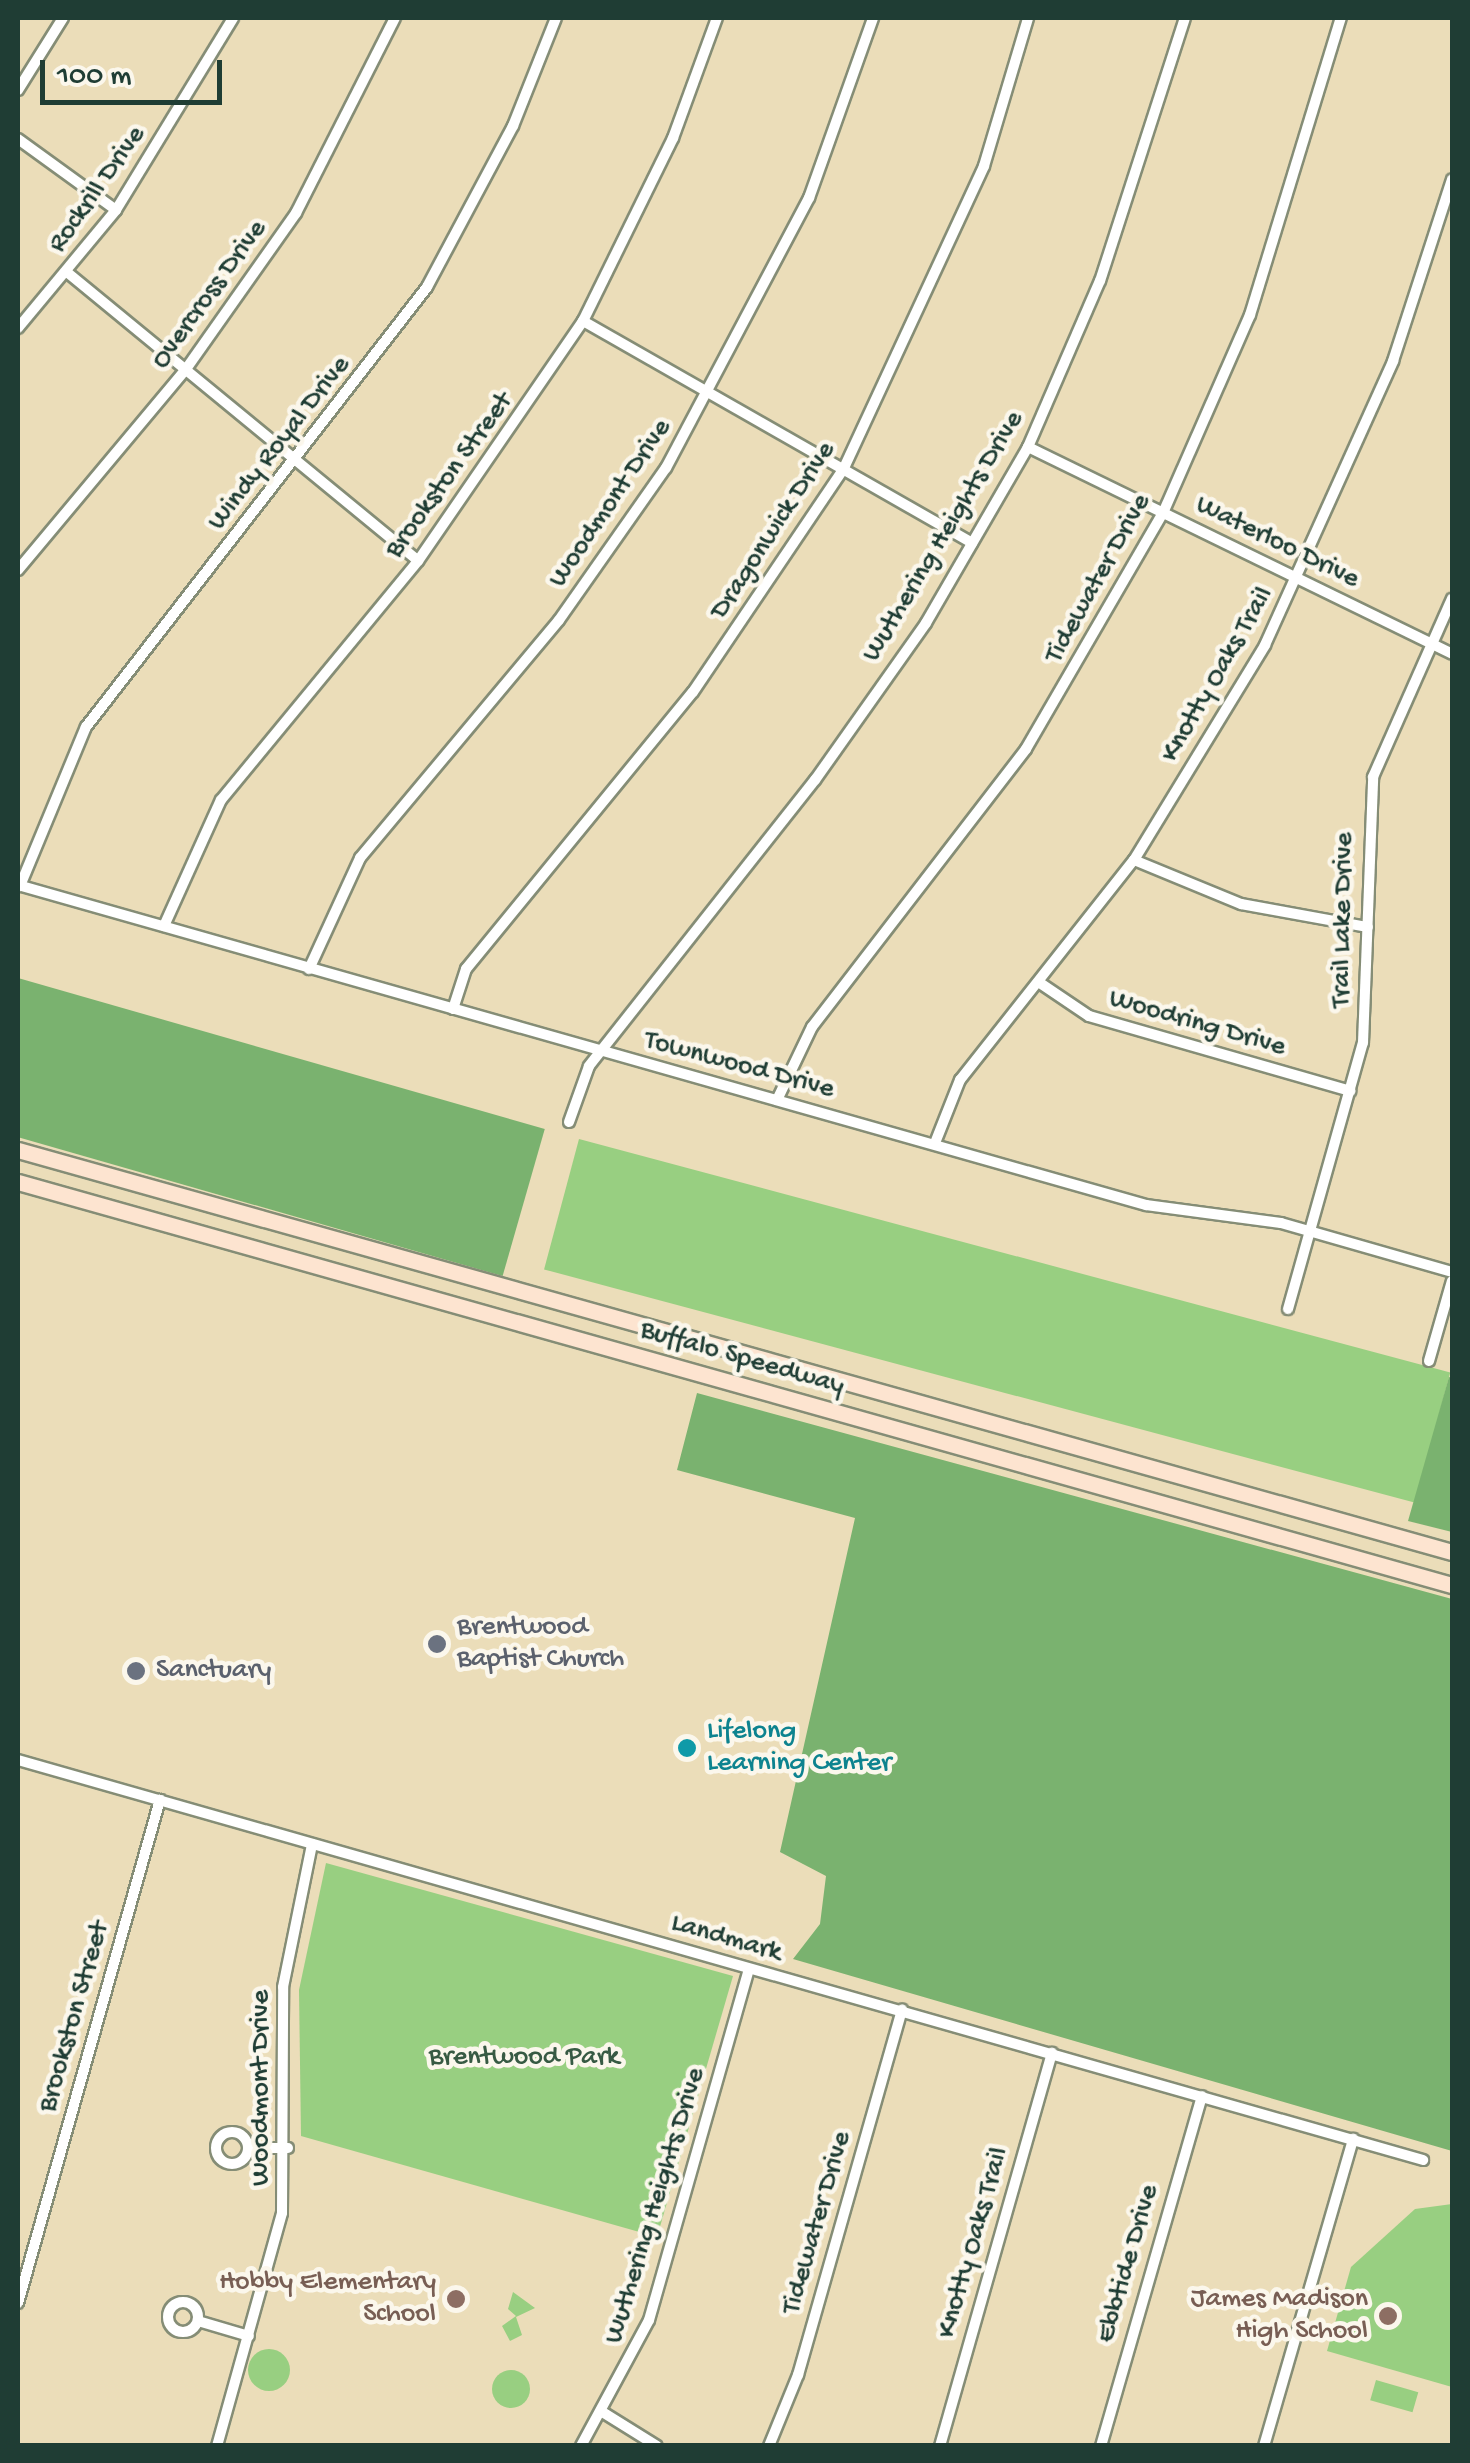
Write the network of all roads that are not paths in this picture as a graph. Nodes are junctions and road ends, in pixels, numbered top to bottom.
1 (64, 18) edge
2 (232, 18) edge
3 (395, 18) edge
4 (556, 18) edge
5 (716, 18) edge
6 (873, 18) edge
7 (1028, 18) edge
8 (1186, 18) edge
9 (1341, 18) edge
10 (18, 90) edge
11 (18, 139) edge
12 (1452, 179) edge
13 (116, 210) junction
14 (68, 273) junction
15 (582, 320) junction
16 (19, 324) edge
17 (186, 369) junction
18 (711, 392) junction
19 (1028, 447) junction
20 (299, 462) junction
21 (843, 470) junction
22 (1163, 513) junction
23 (972, 543) junction
24 (418, 561) junction
25 (18, 570) edge
26 (1298, 578) junction
27 (1452, 600) edge
28 (1430, 643) junction
29 (1452, 654) edge
30 (1134, 860) junction
31 (19, 885) edge
32 (164, 926) junction
33 (1368, 928) junction
34 (309, 969) junction
35 (1040, 983) junction
36 (453, 1008) junction
37 (600, 1051) junction
38 (1350, 1091) junction
39 (777, 1100) junction
40 (569, 1122) dead end
41 (935, 1143) junction
42 (18, 1150) edge
43 (65, 1164) junction
44 (18, 1182) edge
45 (57, 1193) junction
46 (256, 1216) junction
47 (1310, 1231) junction
48 (247, 1247) junction
49 (444, 1268) junction
50 (1452, 1272) edge
51 (1452, 1282) edge
52 (435, 1298) junction
53 (1288, 1309) dead end
54 (636, 1322) junction
55 (628, 1353) junction
56 (1429, 1361) dead end
57 (826, 1376) junction
58 (818, 1406) junction
59 (1016, 1430) junction
60 (1008, 1460) junction
61 (1213, 1484) junction
62 (1204, 1517) junction
63 (1452, 1552) edge
64 (1447, 1584) edge
65 (18, 1760) edge
66 (160, 1800) junction
67 (312, 1844) junction
68 (749, 1968) junction
69 (902, 2010) junction
70 (1052, 2053) junction
71 (1202, 2096) junction
72 (1353, 2139) junction
73 (248, 2148) dead end
74 (288, 2148) junction
75 (1423, 2160) dead end
76 (18, 2303) edge
77 (198, 2321) dead end
78 (250, 2336) junction
79 (604, 2413) junction
80 (217, 2446) edge
81 (581, 2446) edge
82 (657, 2446) edge
83 (769, 2446) edge
84 (940, 2446) edge
85 (1101, 2446) edge
86 (1264, 2446) edge

1 - 10 street
2 - 13 street, Rockrill Drive
3 - 17 street, Overcross Drive
4 - 20 street, Windy Royal Drive
5 - 15 street, Brookston Street
6 - 18 street, Woodmont Drive
7 - 21 street, Dragonwick Drive
8 - 19 street, Wuthering Heights Drive
9 - 22 street, Tidewater Drive
11 - 13 street
12 - 26 street, Knotty Oaks Trail
13 - 14 street, Rockrill Drive
14 - 16 street, Rockrill Drive
14 - 17 street
15 - 18 street
15 - 24 street, Brookston Street
17 - 20 street
17 - 25 street, Overcross Drive
18 - 21 street
18 - 34 street, Woodmont Drive
19 - 22 street, Waterloo Drive
19 - 23 street, Wuthering Heights Drive
20 - 24 street
20 - 31 street, Windy Royal Drive
21 - 23 street
21 - 36 street, Dragonwick Drive
22 - 26 street, Waterloo Drive
22 - 39 street, Tidewater Drive
23 - 37 street, Wuthering Heights Drive
24 - 32 street, Brookston Street
26 - 28 street, Waterloo Drive
26 - 30 street, Knotty Oaks Trail
27 - 28 street, Trail Lake Drive
28 - 29 street, Waterloo Drive
28 - 33 street, Trail Lake Drive
30 - 33 street
30 - 35 street, Knotty Oaks Trail
31 - 32 street, Townwood Drive
32 - 34 street, Townwood Drive
33 - 38 street, Trail Lake Drive
34 - 36 street, Townwood Drive
35 - 38 street, Woodring Drive
35 - 41 street, Knotty Oaks Trail
36 - 37 street, Townwood Drive
37 - 39 street, Townwood Drive
37 - 40 street, Wuthering Heights Drive
38 - 47 street, Trail Lake Drive
39 - 41 street, Townwood Drive
41 - 47 street, Townwood Drive
42 - 43 main road, Buffalo Speedway
43 - 45 main road
43 - 46 main road, Buffalo Speedway
44 - 45 main road, Buffalo Speedway
45 - 48 main road, Buffalo Speedway
46 - 48 main road
46 - 49 main road, Buffalo Speedway
47 - 50 street, Townwood Drive
47 - 53 street, Trail Lake Drive
48 - 52 main road, Buffalo Speedway
49 - 52 main road
49 - 54 main road, Buffalo Speedway
51 - 56 street
52 - 55 main road, Buffalo Speedway
54 - 55 main road
54 - 57 main road, Buffalo Speedway
55 - 58 main road, Buffalo Speedway
57 - 58 main road
57 - 59 main road, Buffalo Speedway
58 - 60 main road, Buffalo Speedway
59 - 60 main road
59 - 61 main road, Buffalo Speedway
60 - 62 main road, Buffalo Speedway
61 - 62 main road
61 - 63 main road, Buffalo Speedway
62 - 64 main road, Buffalo Speedway
63 - 64 main road
65 - 66 street, Landmark
66 - 67 street, Landmark
66 - 76 street, Brookston Street
67 - 68 street, Landmark
67 - 74 street, Woodmont Drive
68 - 69 street, Landmark
68 - 79 street, Wuthering Heights Drive
69 - 70 street, Landmark
69 - 83 street, Tidewater Drive
70 - 71 street, Landmark
70 - 84 street, Knotty Oaks Trail
71 - 72 street, Landmark
71 - 85 street, Ebbtide Drive
72 - 75 street, Landmark
72 - 86 street
73 - 74 street
74 - 78 street, Woodmont Drive
77 - 78 street
78 - 80 street, Woodmont Drive
79 - 81 street, Wuthering Heights Drive
79 - 82 street

